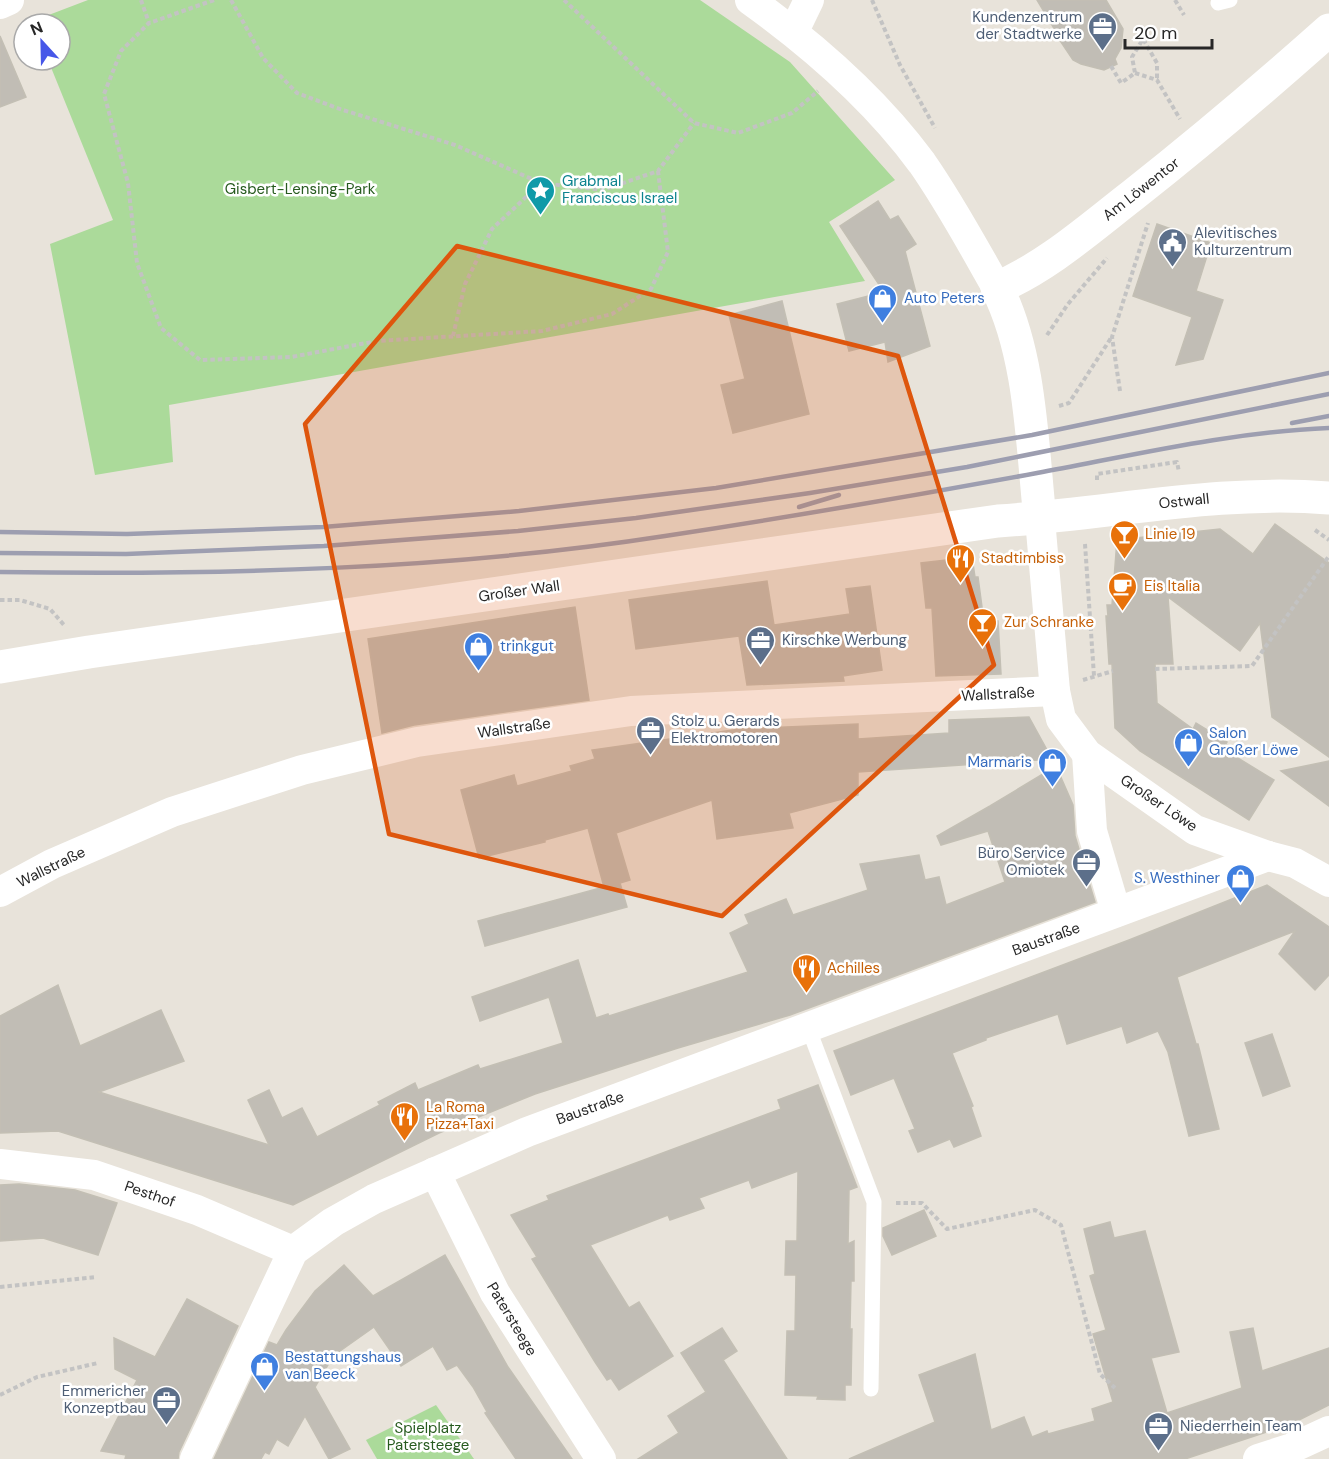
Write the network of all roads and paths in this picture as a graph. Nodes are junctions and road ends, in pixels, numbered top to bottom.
1 (9, 0) edge
2 (141, 0) edge
3 (214, 0) edge
4 (231, 0) edge
5 (564, 0) edge
6 (750, 0) edge
7 (809, 0) edge
8 (1175, 0) edge
9 (0, 4) edge
10 (1185, 15) dead end
11 (149, 23) junction
12 (1329, 30) edge
13 (794, 31) junction
14 (1111, 66) dead end
15 (840, 73) junction
16 (1135, 73) junction
17 (1157, 80) junction
18 (1179, 116) dead end
19 (694, 123) junction
20 (658, 171) junction
21 (541, 183) junction
22 (1150, 219) dead end
23 (997, 288) junction
24 (453, 336) junction
25 (1112, 337) junction
26 (1120, 391) dead end
27 (1030, 415) junction
28 (1179, 471) dead end
29 (1097, 484) dead end
30 (1329, 498) edge
31 (1040, 519) junction
32 (1085, 544) dead end
33 (1329, 556) edge
34 (0, 600) edge
35 (89, 652) junction
36 (0, 667) edge
37 (1155, 669) dead end
38 (1094, 676) dead end
39 (1054, 691) junction
40 (1087, 754) junction
41 (1268, 856) junction
42 (1329, 882) edge
43 (0, 892) edge
44 (1116, 912) junction
45 (808, 1027) junction
46 (0, 1164) edge
47 (435, 1172) junction
48 (874, 1202) junction
49 (293, 1251) junction
50 (96, 1277) dead end
51 (0, 1287) edge
52 (98, 1363) dead end
53 (1115, 1388) dead end
54 (871, 1389) dead end
55 (0, 1395) edge
56 (1329, 1431) edge
57 (1288, 1453) edge
58 (195, 1459) edge
59 (601, 1459) edge
60 (1258, 1459) edge

1 - 9 street
2 - 11 path
3 - 11 path
4 - 21 path
5 - 19 path
6 - 13 street
7 - 13 street
8 - 10 path
11 - 24 path
12 - 23 main road, Am Löwentor
13 - 15 street
14 - 16 path
15 - 19 path
15 - 23 street
16 - 17 path
16 - 17 path
17 - 18 path
19 - 20 path
20 - 21 path
20 - 24 path
21 - 24 path
22 - 25 path
23 - 27 main road
25 - 26 path
25 - 27 path
27 - 31 main road
28 - 29 path
30 - 31 main road, Ostwall
31 - 35 main road, Großer Wall
31 - 39 street
32 - 38 path
33 - 37 path
34 - 35 path
35 - 36 main road, Großer Wall
39 - 40 street, Großer Löwe
39 - 43 street, Wallstraße
40 - 41 street, Großer Löwe
40 - 44 street
41 - 42 street, Großer Löwe
41 - 44 street
44 - 45 street, Baustraße
45 - 47 street, Baustraße
45 - 48 lane
46 - 49 street, Pesthof
47 - 49 street, Baustraße
47 - 59 street, Patersteege
48 - 53 path
48 - 54 lane
49 - 58 street, Baustraße
50 - 51 path
52 - 55 path
56 - 57 street
57 - 60 street

